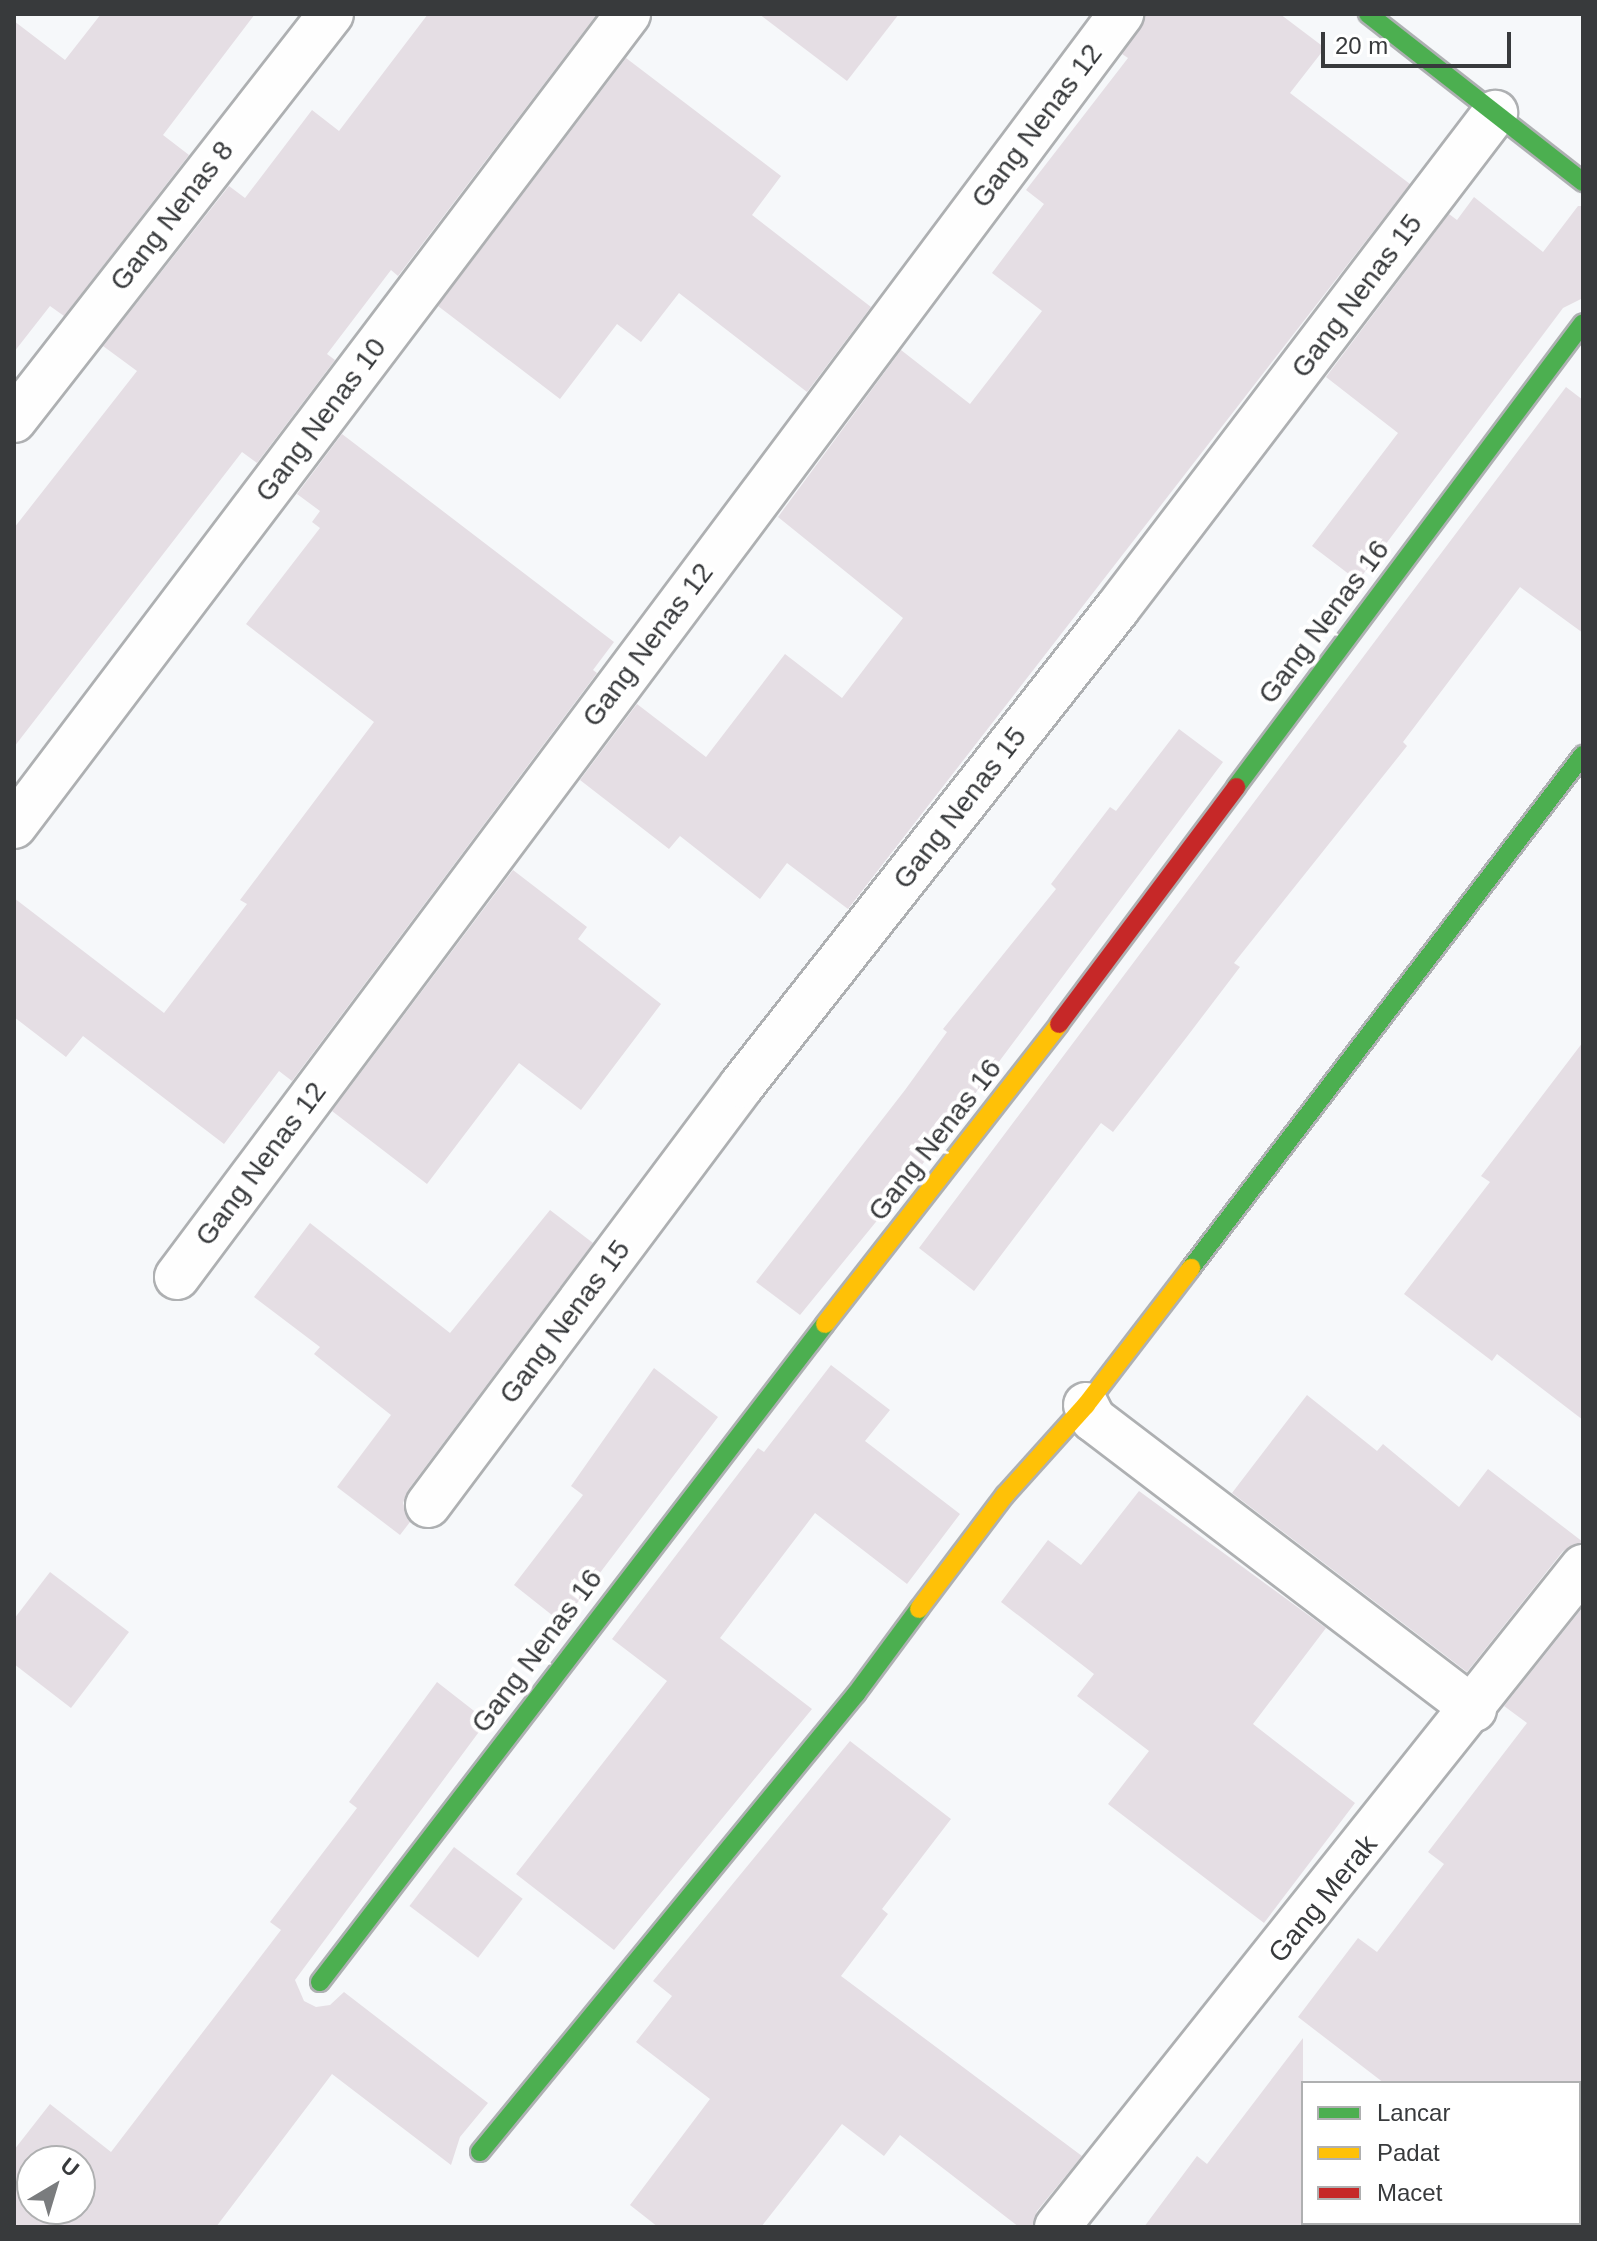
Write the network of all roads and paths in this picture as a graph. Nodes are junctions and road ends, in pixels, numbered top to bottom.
1 (331, 14) edge
2 (628, 14) edge
3 (1121, 14) edge
4 (1368, 14) edge
5 (1495, 113) junction
6 (1583, 181) edge
7 (1583, 323) edge
8 (14, 420) edge
9 (1583, 755) edge
10 (14, 826) edge
11 (177, 1277) dead end
12 (1086, 1405) junction
13 (428, 1505) dead end
14 (1583, 1567) edge
15 (1474, 1709) junction
16 (320, 1982) dead end
17 (480, 2152) dead end
18 (1057, 2227) edge

1 - 8 street, Gang Nenas 8
2 - 10 street, Gang Nenas 10
3 - 11 street, Gang Nenas 12
4 - 5 street
5 - 6 street
5 - 13 street, Gang Nenas 15
7 - 16 street, Gang Nenas 16
9 - 12 street
12 - 15 street
12 - 17 street
14 - 15 street, Gang Merak
15 - 18 street, Gang Merak

